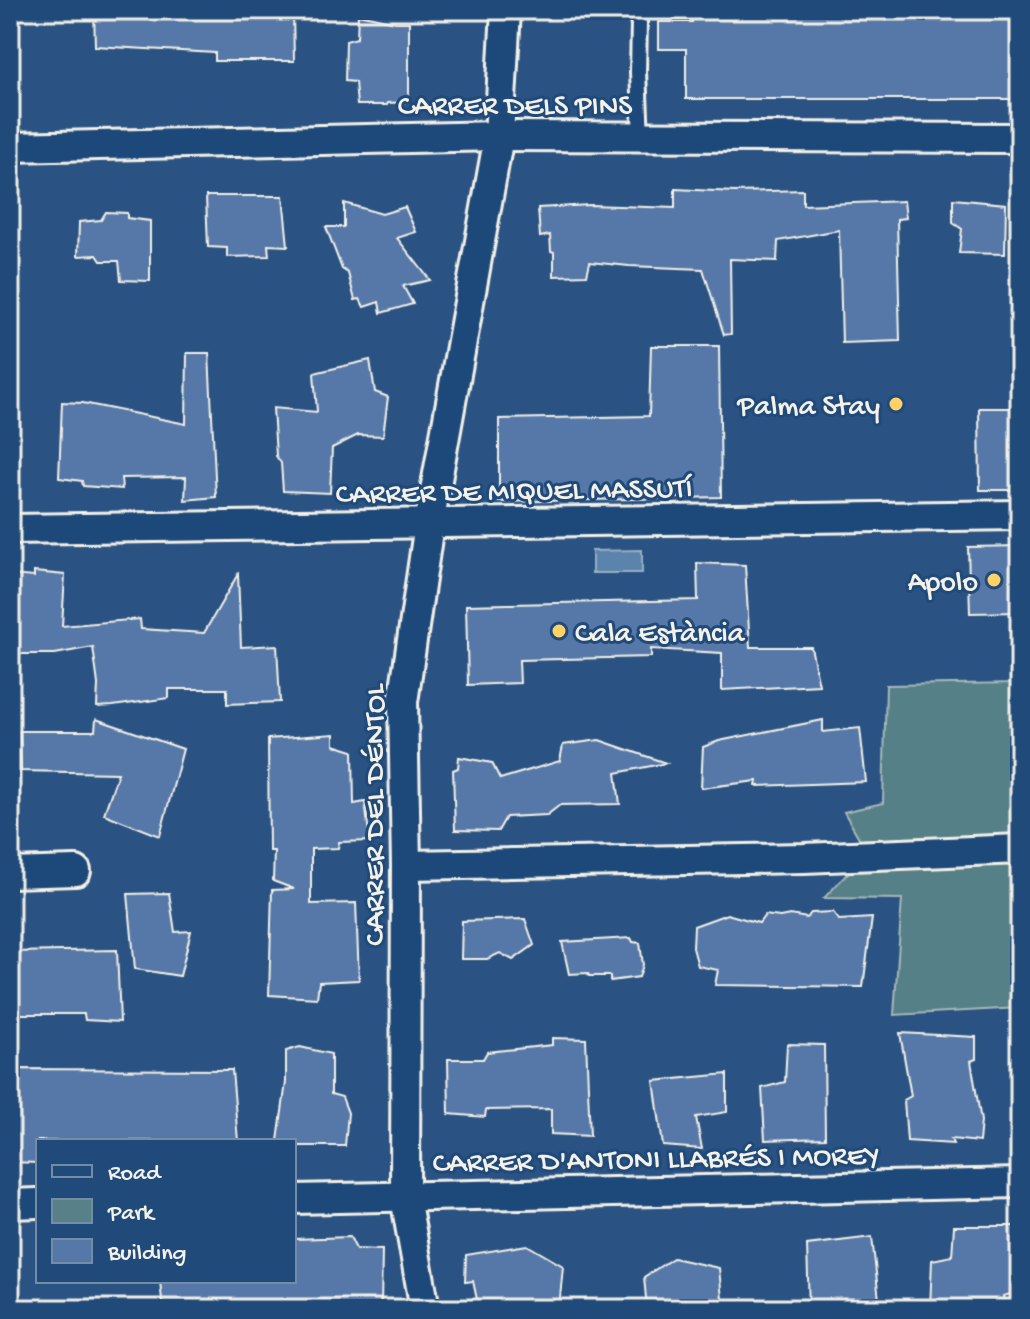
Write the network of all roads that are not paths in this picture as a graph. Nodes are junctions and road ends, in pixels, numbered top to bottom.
1 (506, 10) edge
2 (631, 10) edge
3 (499, 136) junction
4 (641, 137) junction
5 (1020, 138) edge
6 (10, 147) edge
7 (1020, 515) edge
8 (429, 524) junction
9 (10, 529) edge
10 (1020, 849) edge
11 (406, 865) junction
12 (76, 871) dead end
13 (10, 873) edge
14 (1020, 1183) edge
15 (405, 1197) junction
16 (296, 1199) edge
17 (36, 1203) edge
18 (10, 1204) edge
19 (425, 1309) edge

1 - 3 street, CARRER DEL DÉNTOL
2 - 4 lane
3 - 4 street, CARRER DELS PINS
3 - 6 street, CARRER DELS PINS
3 - 8 street, CARRER DEL DÉNTOL
4 - 5 street, CARRER DELS PINS
7 - 8 street, CARRER DE MIQUEL MASSUTÍ
8 - 9 street, CARRER DE MIQUEL MASSUTÍ
8 - 11 street, CARRER DEL DÉNTOL
10 - 11 street
11 - 15 street, CARRER DEL DÉNTOL
12 - 13 street
14 - 15 street, CARRER D'ANTONI LLABRÉS I MOREY
15 - 16 street, CARRER D'ANTONI LLABRÉS I MOREY
15 - 19 street, CARRER DEL DÉNTOL
17 - 18 street

